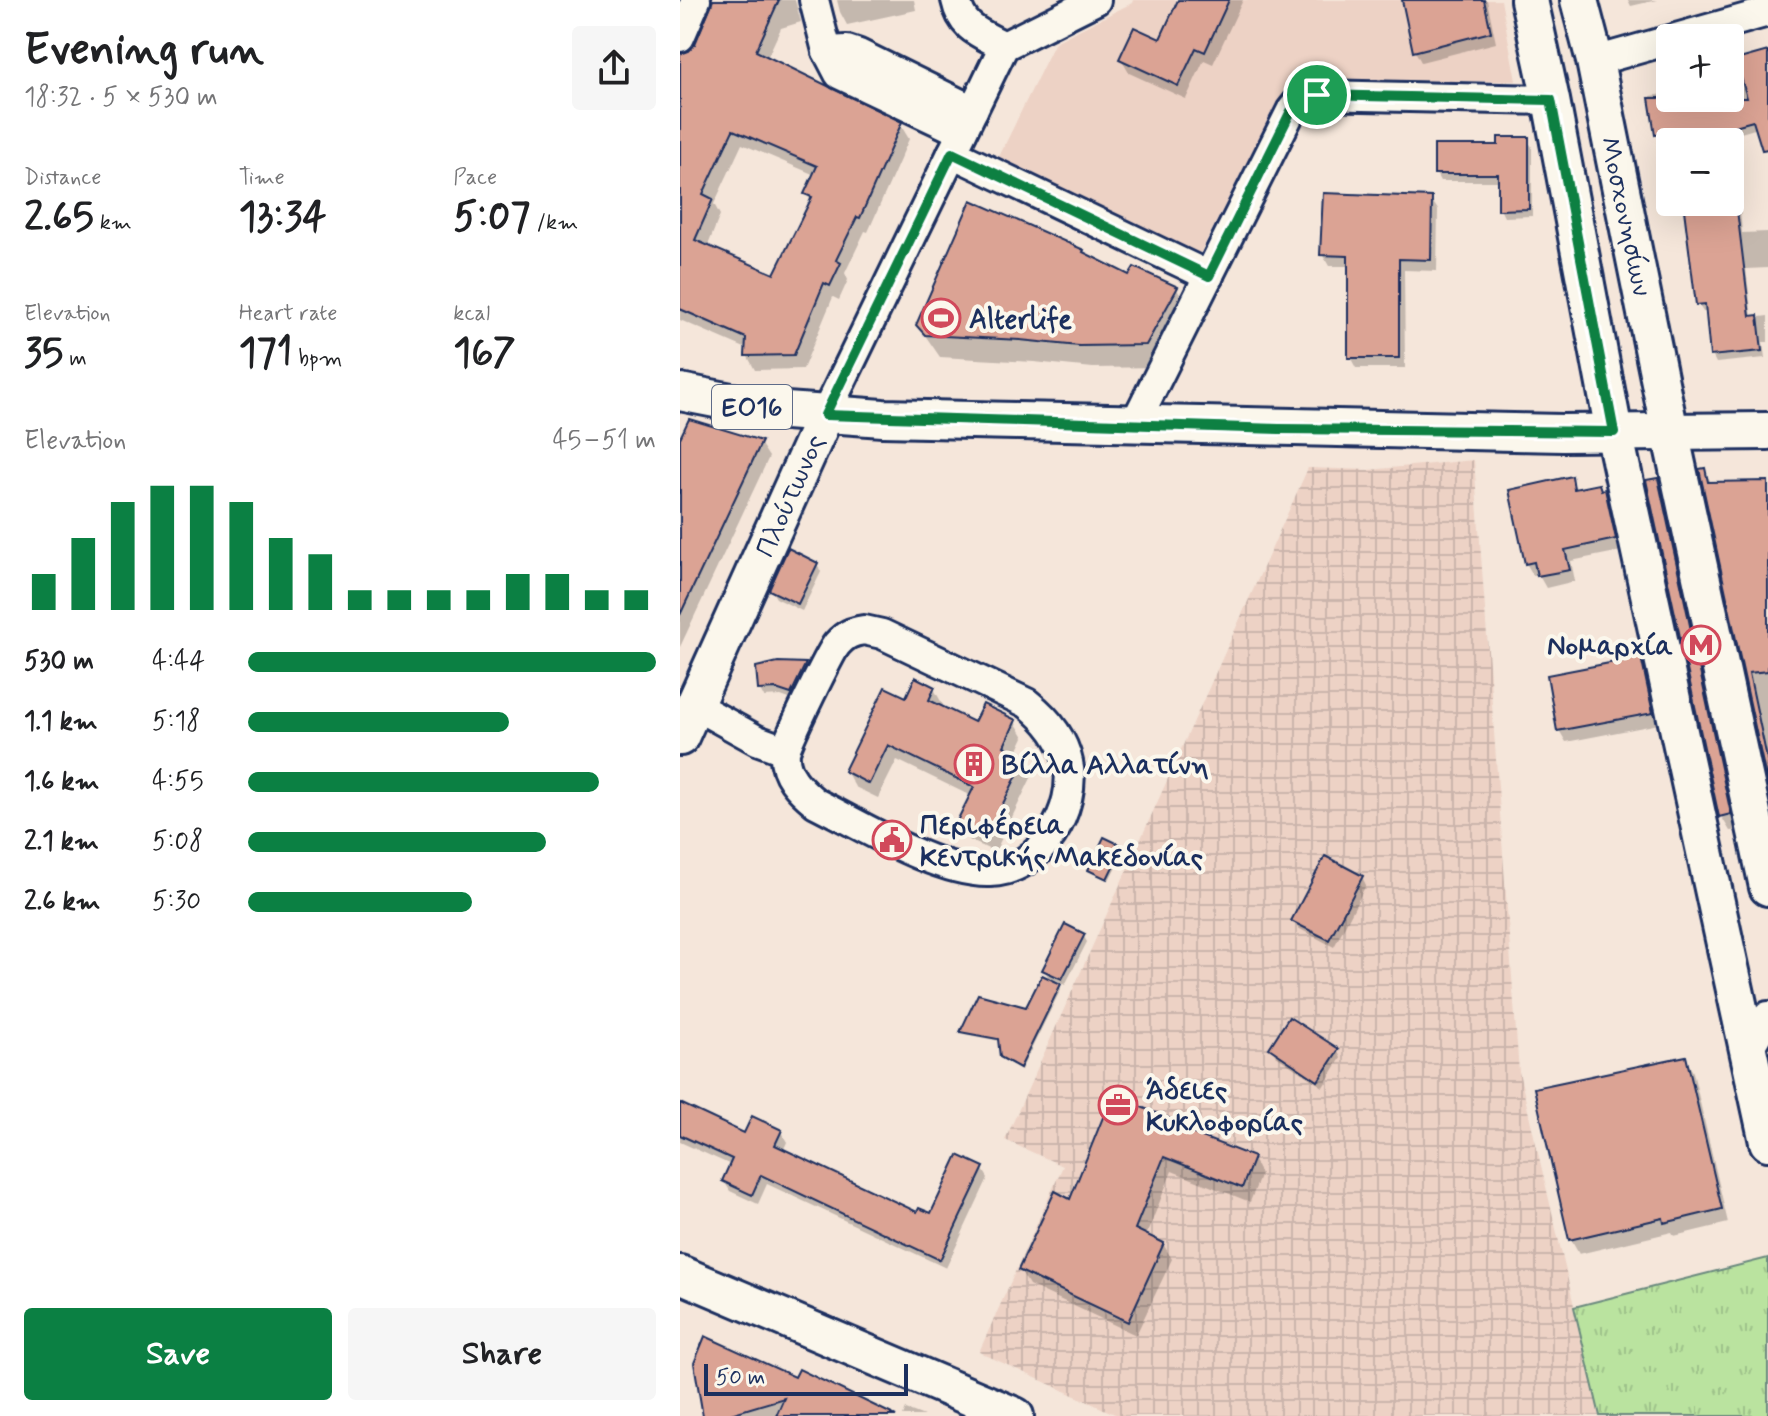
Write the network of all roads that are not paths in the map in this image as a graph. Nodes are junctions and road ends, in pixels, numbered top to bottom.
1 (696, 0) edge
2 (814, 0) edge
3 (956, 0) edge
4 (1096, 0) edge
5 (1529, 0) edge
6 (1579, 0) edge
7 (1768, 12) edge
8 (1726, 24) edge
9 (680, 37) edge
10 (1656, 44) edge
11 (1004, 46) junction
12 (1595, 61) junction
13 (1551, 100) junction
14 (962, 132) junction
15 (1209, 276) junction
16 (680, 392) edge
17 (825, 415) junction
18 (1134, 425) junction
19 (1768, 431) edge
20 (1614, 432) junction
21 (1670, 432) junction
22 (687, 721) edge
23 (784, 750) junction
24 (1768, 887) edge
25 (1768, 1016) edge
26 (1748, 1050) junction
27 (1768, 1142) edge
28 (680, 1274) edge
29 (1015, 1416) edge

1 - 9 street
2 - 14 street
3 - 11 street
4 - 11 street
5 - 13 main road, Μοσχονησίων
6 - 12 main road, Μοσχονησίων
7 - 8 street
10 - 12 street
11 - 14 street, Πλούτωνος
12 - 21 main road, Μοσχονησίων
13 - 15 street
13 - 20 main road, Μοσχονησίων
14 - 15 street
14 - 17 street, Πλούτωνος
15 - 18 street
16 - 17 main road, ΕΟ16
17 - 18 main road, ΕΟ16
17 - 22 main road, Πλούτωνος
18 - 20 main road, ΕΟ16
19 - 21 main road, ΕΟ16
20 - 21 main road, ΕΟ16
20 - 26 main road, Μοσχονησίων
21 - 24 main road, Μοσχονησίων
22 - 23 street
23 - 23 street
25 - 26 street
26 - 27 main road, Μοσχονησίων
28 - 29 main road

